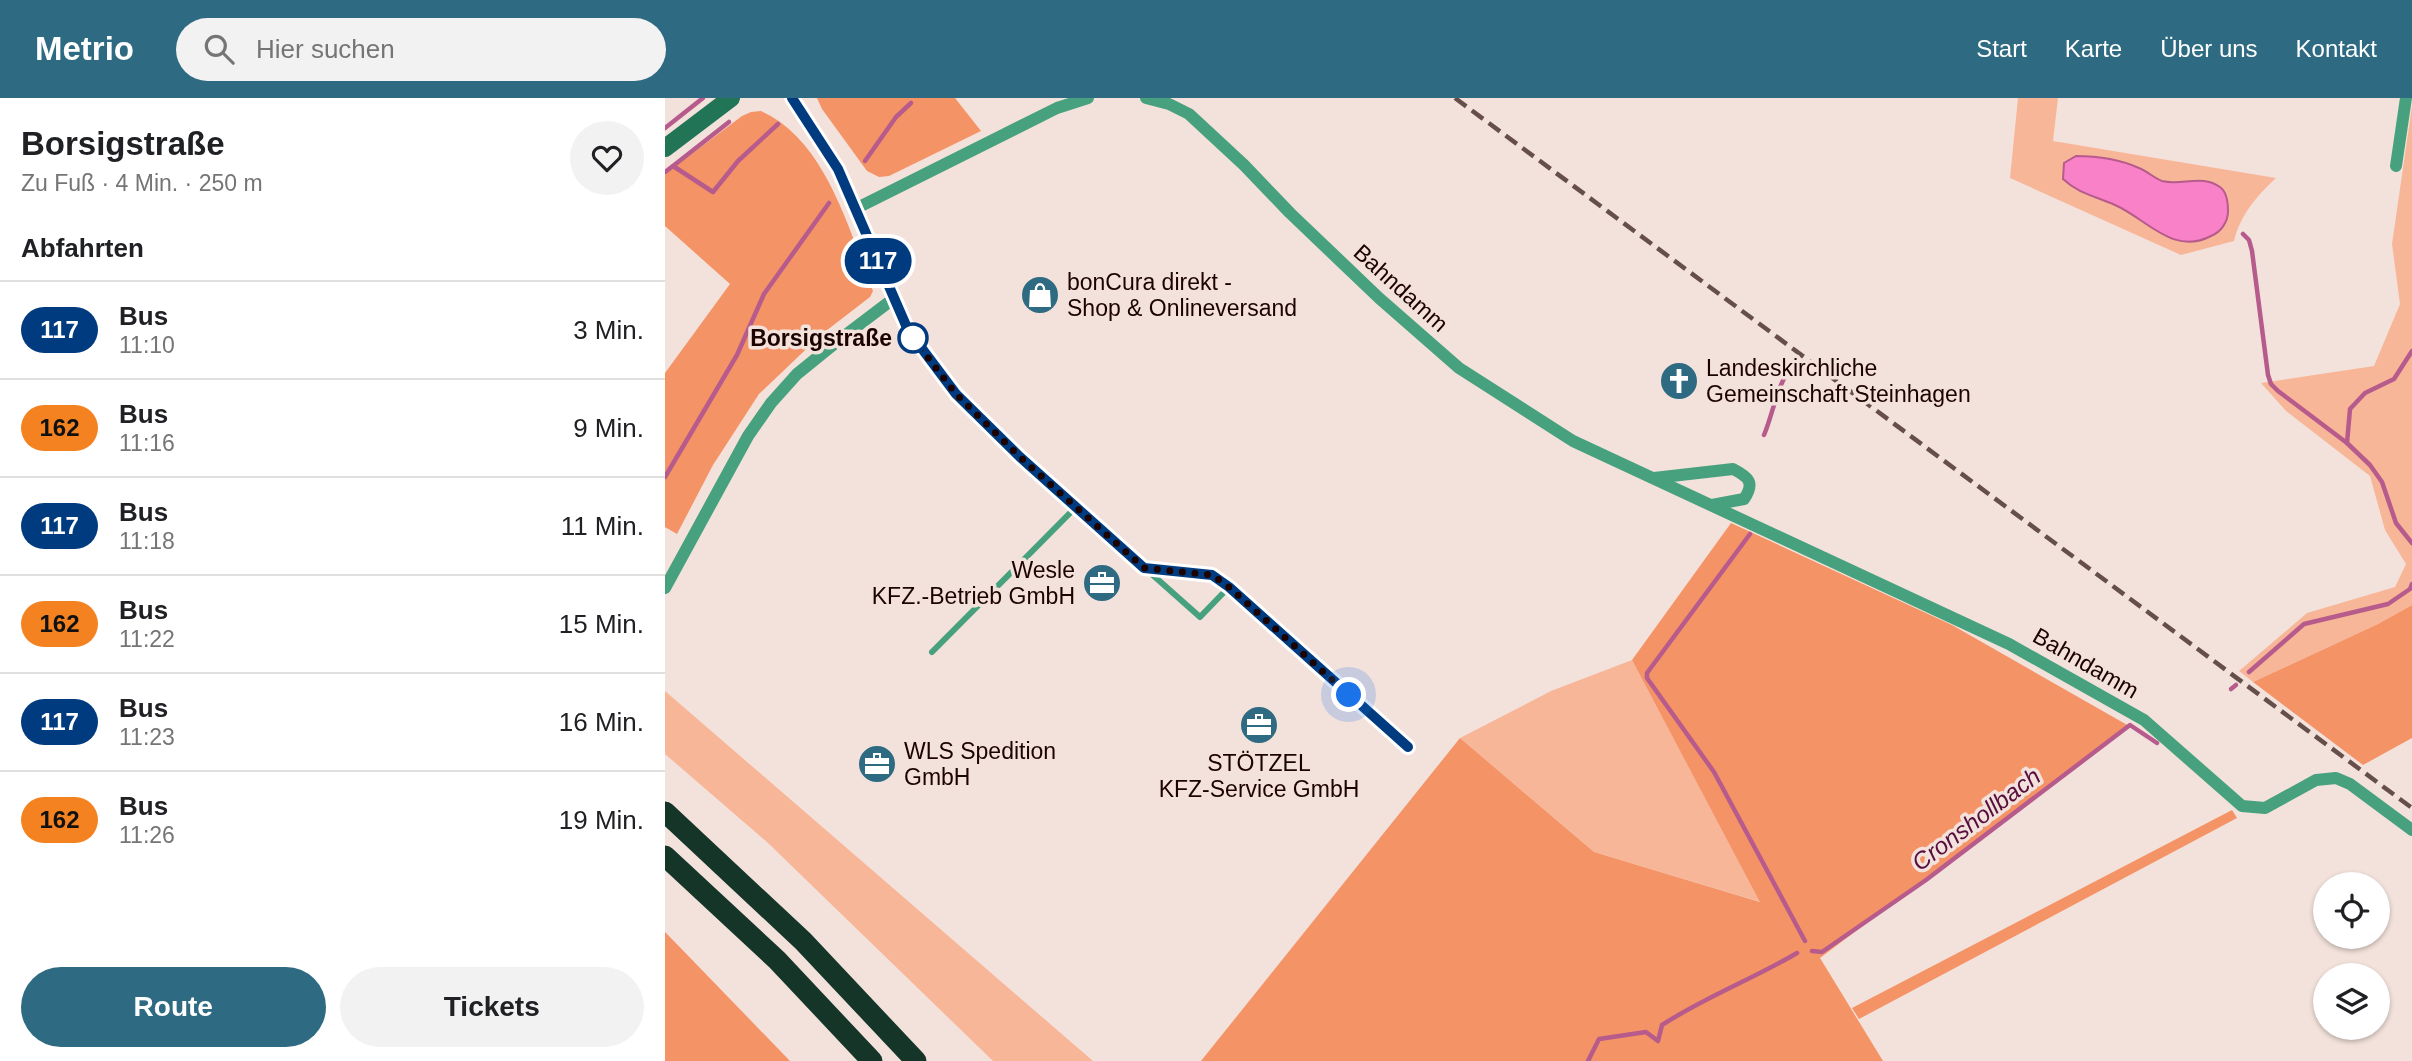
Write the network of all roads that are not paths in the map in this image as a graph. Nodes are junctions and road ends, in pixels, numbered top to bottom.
1 (731, 98) edge
2 (792, 98) edge
3 (1088, 98) edge
4 (1146, 98) edge
5 (2406, 98) edge
6 (665, 148) edge
7 (2396, 166) dead end
8 (857, 208) junction
9 (893, 299) junction
10 (1654, 478) junction
11 (1712, 505) junction
12 (1076, 508) junction
13 (1144, 568) junction
14 (1229, 587) junction
15 (665, 588) edge
16 (932, 652) dead end
17 (1408, 747) dead end
18 (665, 812) edge
19 (2412, 830) edge
20 (665, 856) edge
21 (872, 1061) edge
22 (916, 1061) edge

1 - 6 main road
2 - 8 street
3 - 8 street
4 - 10 street, Bahndamm
5 - 7 street
8 - 9 street
9 - 12 street
9 - 15 street
10 - 11 street, Bahndamm
10 - 11 street
11 - 19 street, Bahndamm
12 - 13 street
12 - 16 lane
13 - 14 street
13 - 14 lane
14 - 17 street
18 - 22 highway
20 - 21 highway

